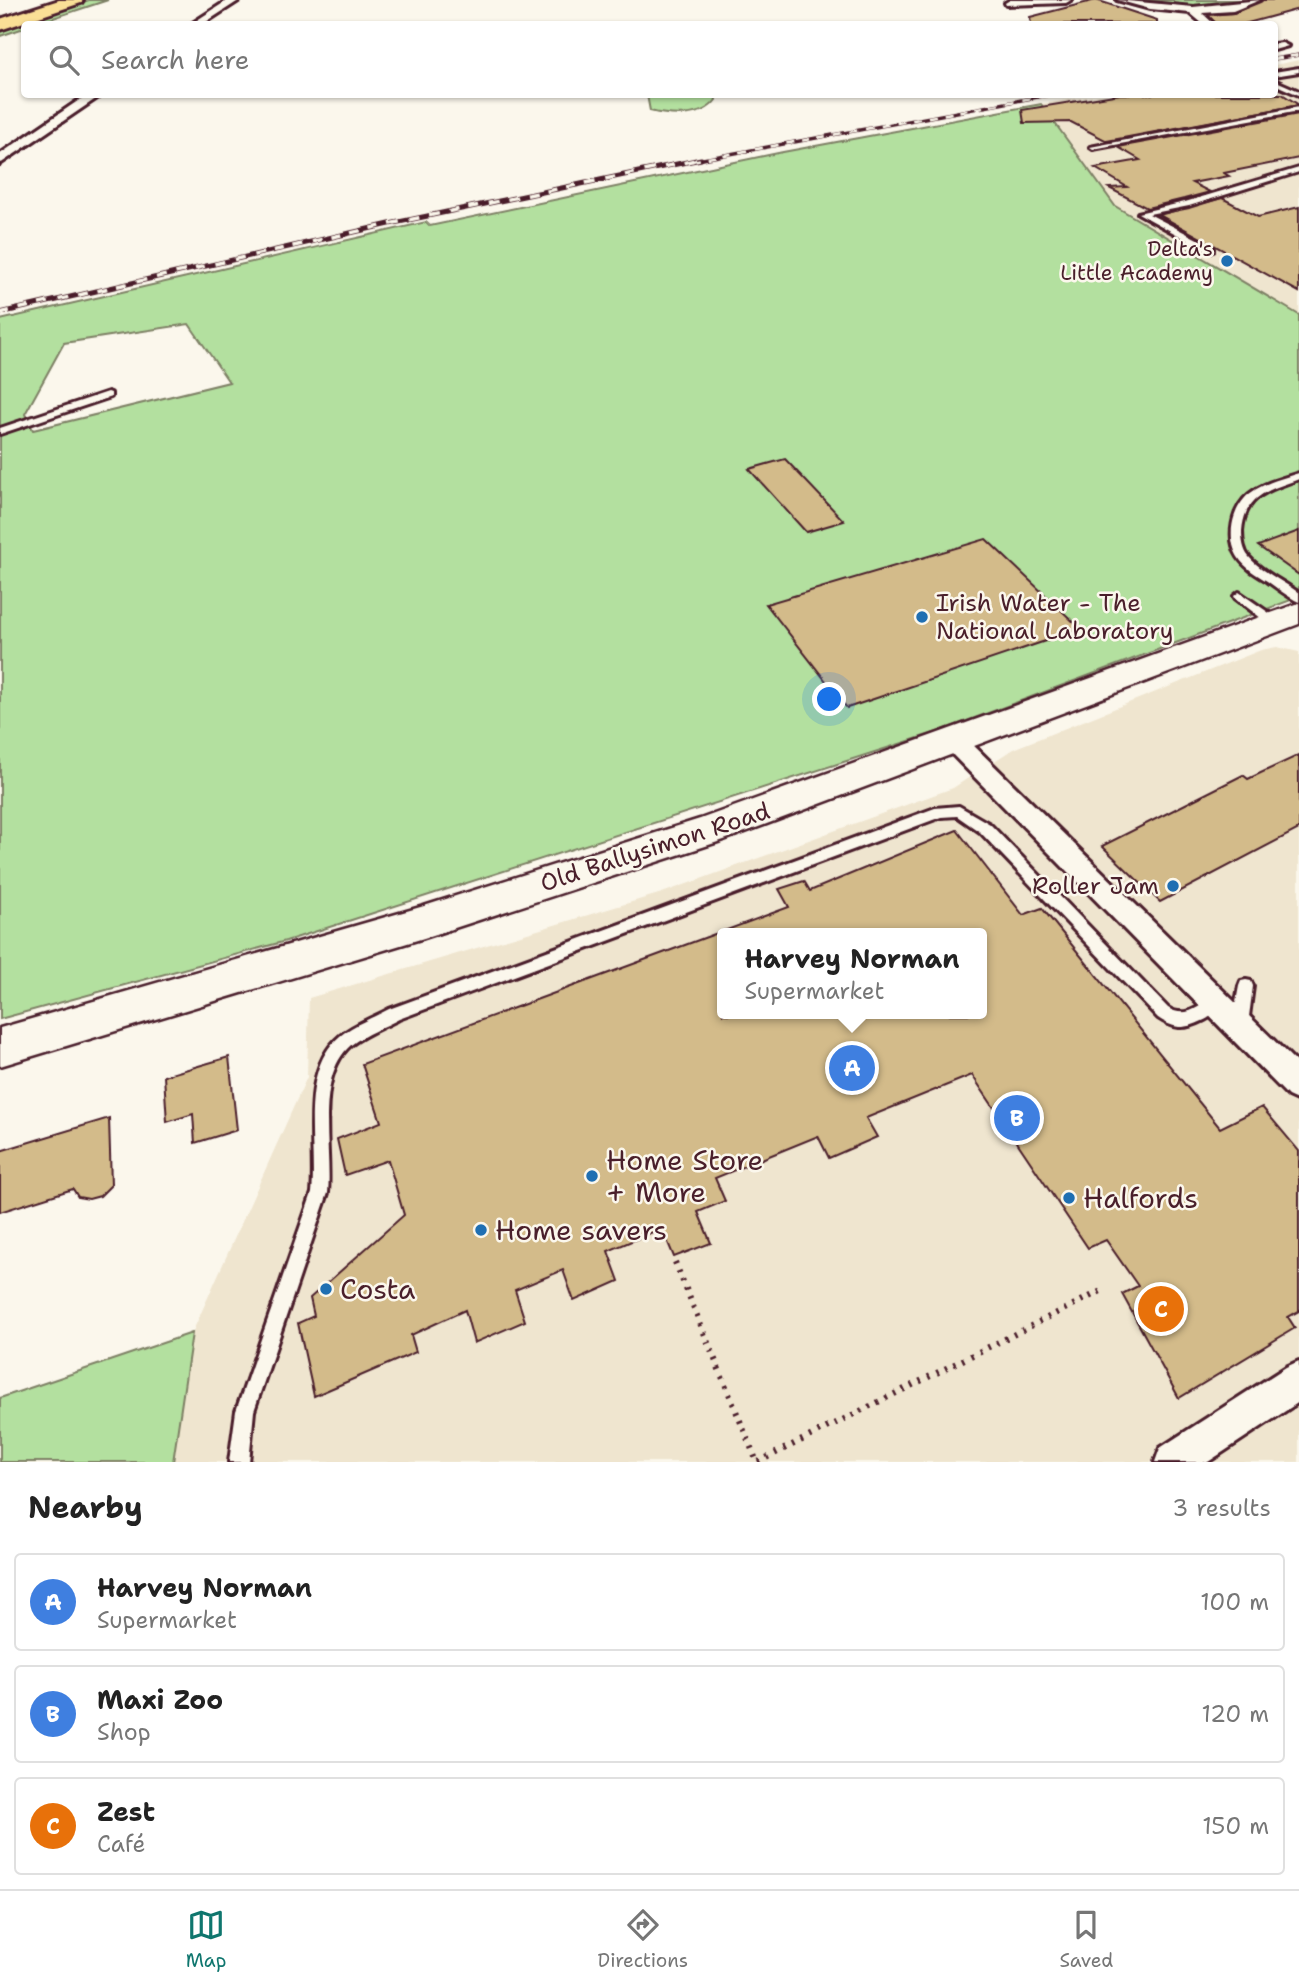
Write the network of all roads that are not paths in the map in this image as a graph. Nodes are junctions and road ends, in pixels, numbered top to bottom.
1 (38, 0) edge
2 (75, 0) edge
3 (235, 0) edge
4 (1066, 0) edge
5 (1255, 0) edge
6 (1128, 1) edge
7 (1006, 3) edge
8 (1193, 10) junction
9 (0, 12) edge
10 (1023, 16) dead end
11 (201, 21) edge
12 (1206, 21) edge
13 (0, 25) edge
14 (1299, 70) edge
15 (1278, 74) edge
16 (1278, 83) edge
17 (1299, 93) edge
18 (91, 98) edge
19 (1299, 109) edge
20 (1093, 147) dead end
21 (0, 160) edge
22 (1299, 170) edge
23 (1210, 250) dead end
24 (108, 395) dead end
25 (0, 431) edge
26 (1299, 477) edge
27 (1239, 596) dead end
28 (1292, 614) edge
29 (956, 741) junction
30 (1246, 986) dead end
31 (1217, 1004) junction
32 (1239, 1028) junction
33 (0, 1046) edge
34 (1299, 1086) edge
35 (1299, 1380) edge
36 (239, 1462) edge
37 (1174, 1462) edge

1 - 9 highway
2 - 13 highway
3 - 11 street
4 - 7 street
5 - 8 street
6 - 8 street
7 - 10 street
8 - 12 street
14 - 15 lane
16 - 17 lane
18 - 21 street
19 - 20 lane
22 - 23 lane
24 - 25 lane
26 - 28 lane
27 - 28 lane
28 - 29 street, Old Ballysimon Road
29 - 31 street
29 - 33 street, Old Ballysimon Road
30 - 32 lane
31 - 32 street
31 - 36 lane
32 - 34 street
35 - 37 street

